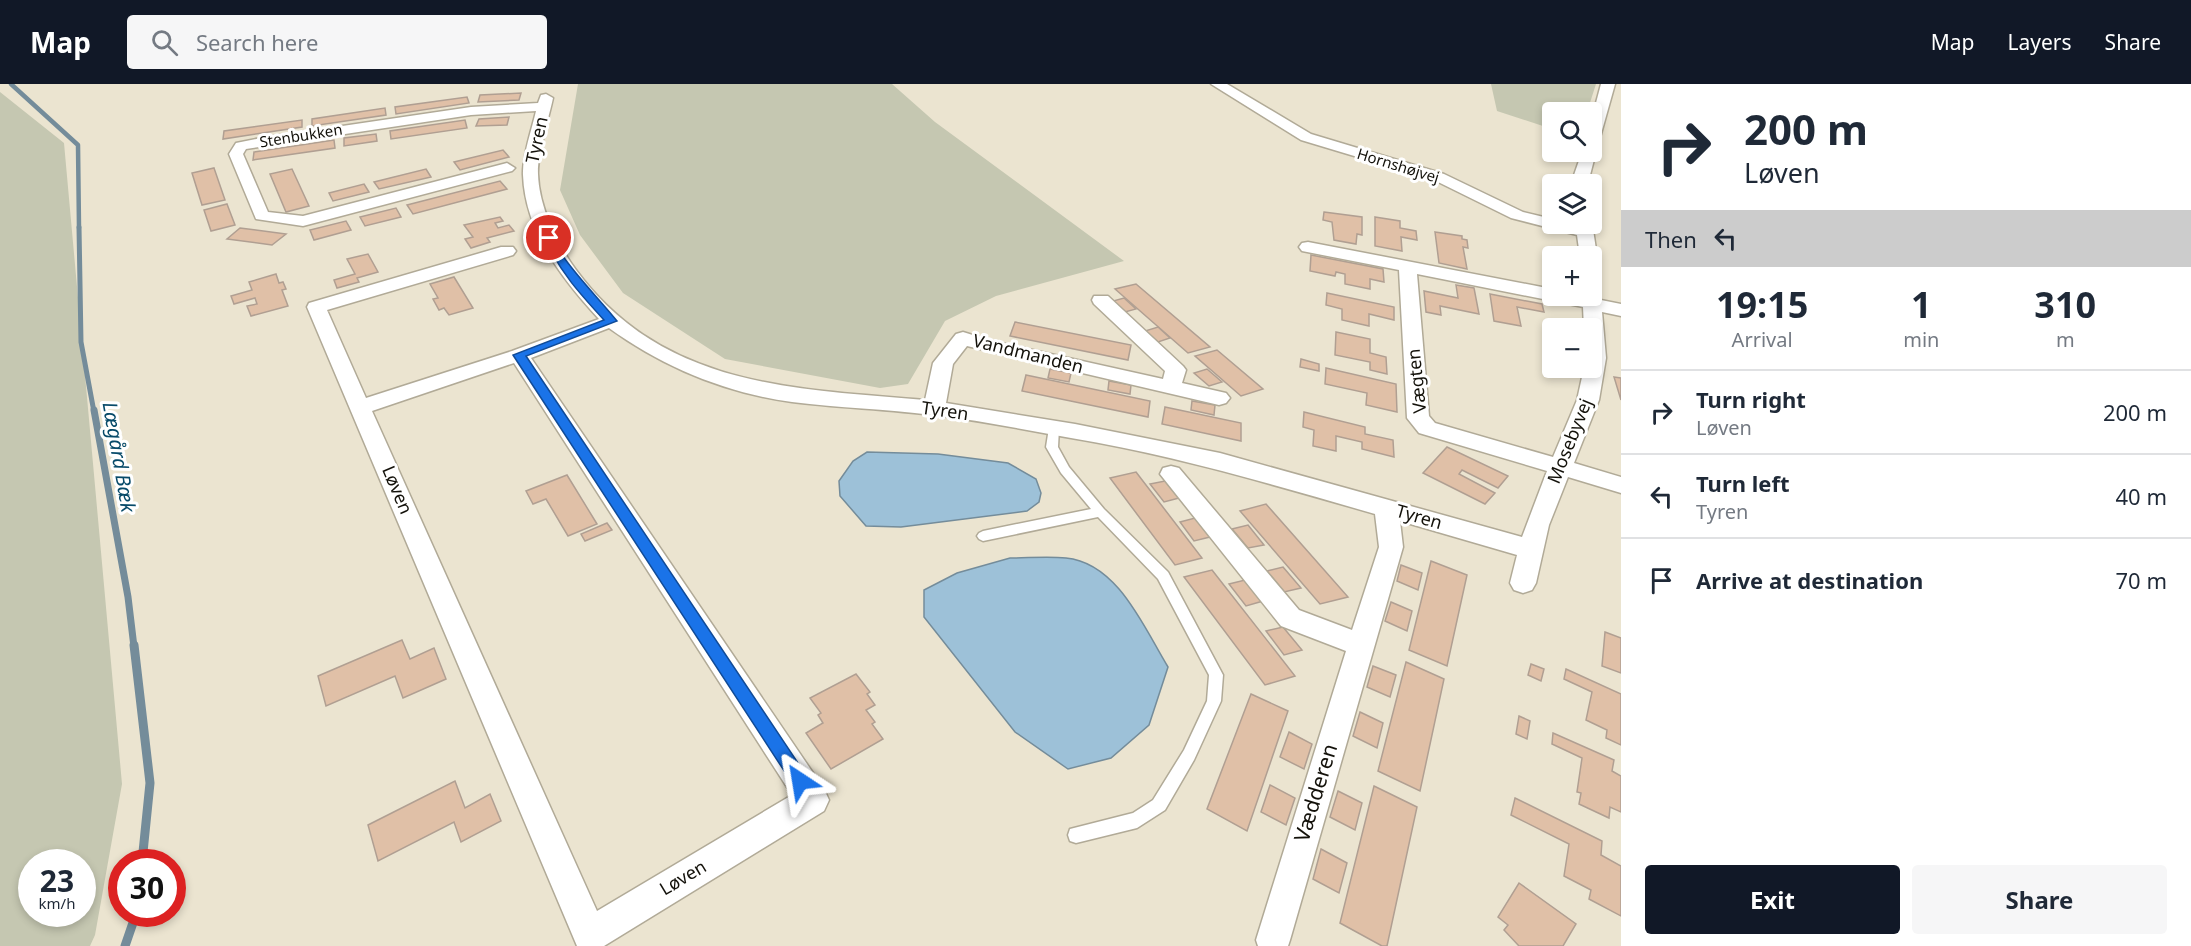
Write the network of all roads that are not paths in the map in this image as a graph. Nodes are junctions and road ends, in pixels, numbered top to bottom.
1 (1218, 84) edge
2 (1608, 84) edge
3 (545, 103) joint
4 (1602, 105) edge
5 (507, 168) dead end
6 (1542, 220) edge
7 (1308, 247) dead end
8 (507, 251) dead end
9 (1408, 267) junction
10 (1542, 293) edge
11 (1101, 300) dead end
12 (1602, 304) edge
13 (1592, 306) edge
14 (1621, 310) edge
15 (611, 321) junction
16 (519, 355) junction
17 (1170, 387) junction
18 (1219, 398) dead end
19 (360, 407) junction
20 (934, 408) junction
21 (1054, 428) junction
22 (1559, 467) junction
23 (1171, 474) dead end
24 (1621, 484) edge
25 (1386, 508) junction
26 (1100, 512) junction
27 (983, 536) dead end
28 (1530, 549) junction
29 (1523, 583) dead end
30 (1360, 645) junction
31 (1076, 835) dead end
32 (1273, 940) dead end

1 - 6 street, Hornshøjvej
2 - 4 street
3 - 5 street, Stenbukken
3 - 15 street, Tyren
7 - 9 street
8 - 19 street, Løven
9 - 10 street
9 - 22 street, Vægten
11 - 17 street
12 - 14 street
13 - 22 street, Mosebyvej
15 - 16 street
15 - 20 street, Tyren
16 - 19 street
16 - 19 street, Løven
17 - 18 street, Vandmanden
17 - 20 street, Vandmanden
20 - 21 street, Tyren
21 - 25 street, Tyren
21 - 26 lane
22 - 24 street
22 - 28 street, Mosebyvej
23 - 30 street
25 - 28 street, Tyren
25 - 30 street, Vædderen
26 - 27 lane
26 - 31 lane
28 - 29 street, Mosebyvej
30 - 32 street, Vædderen

